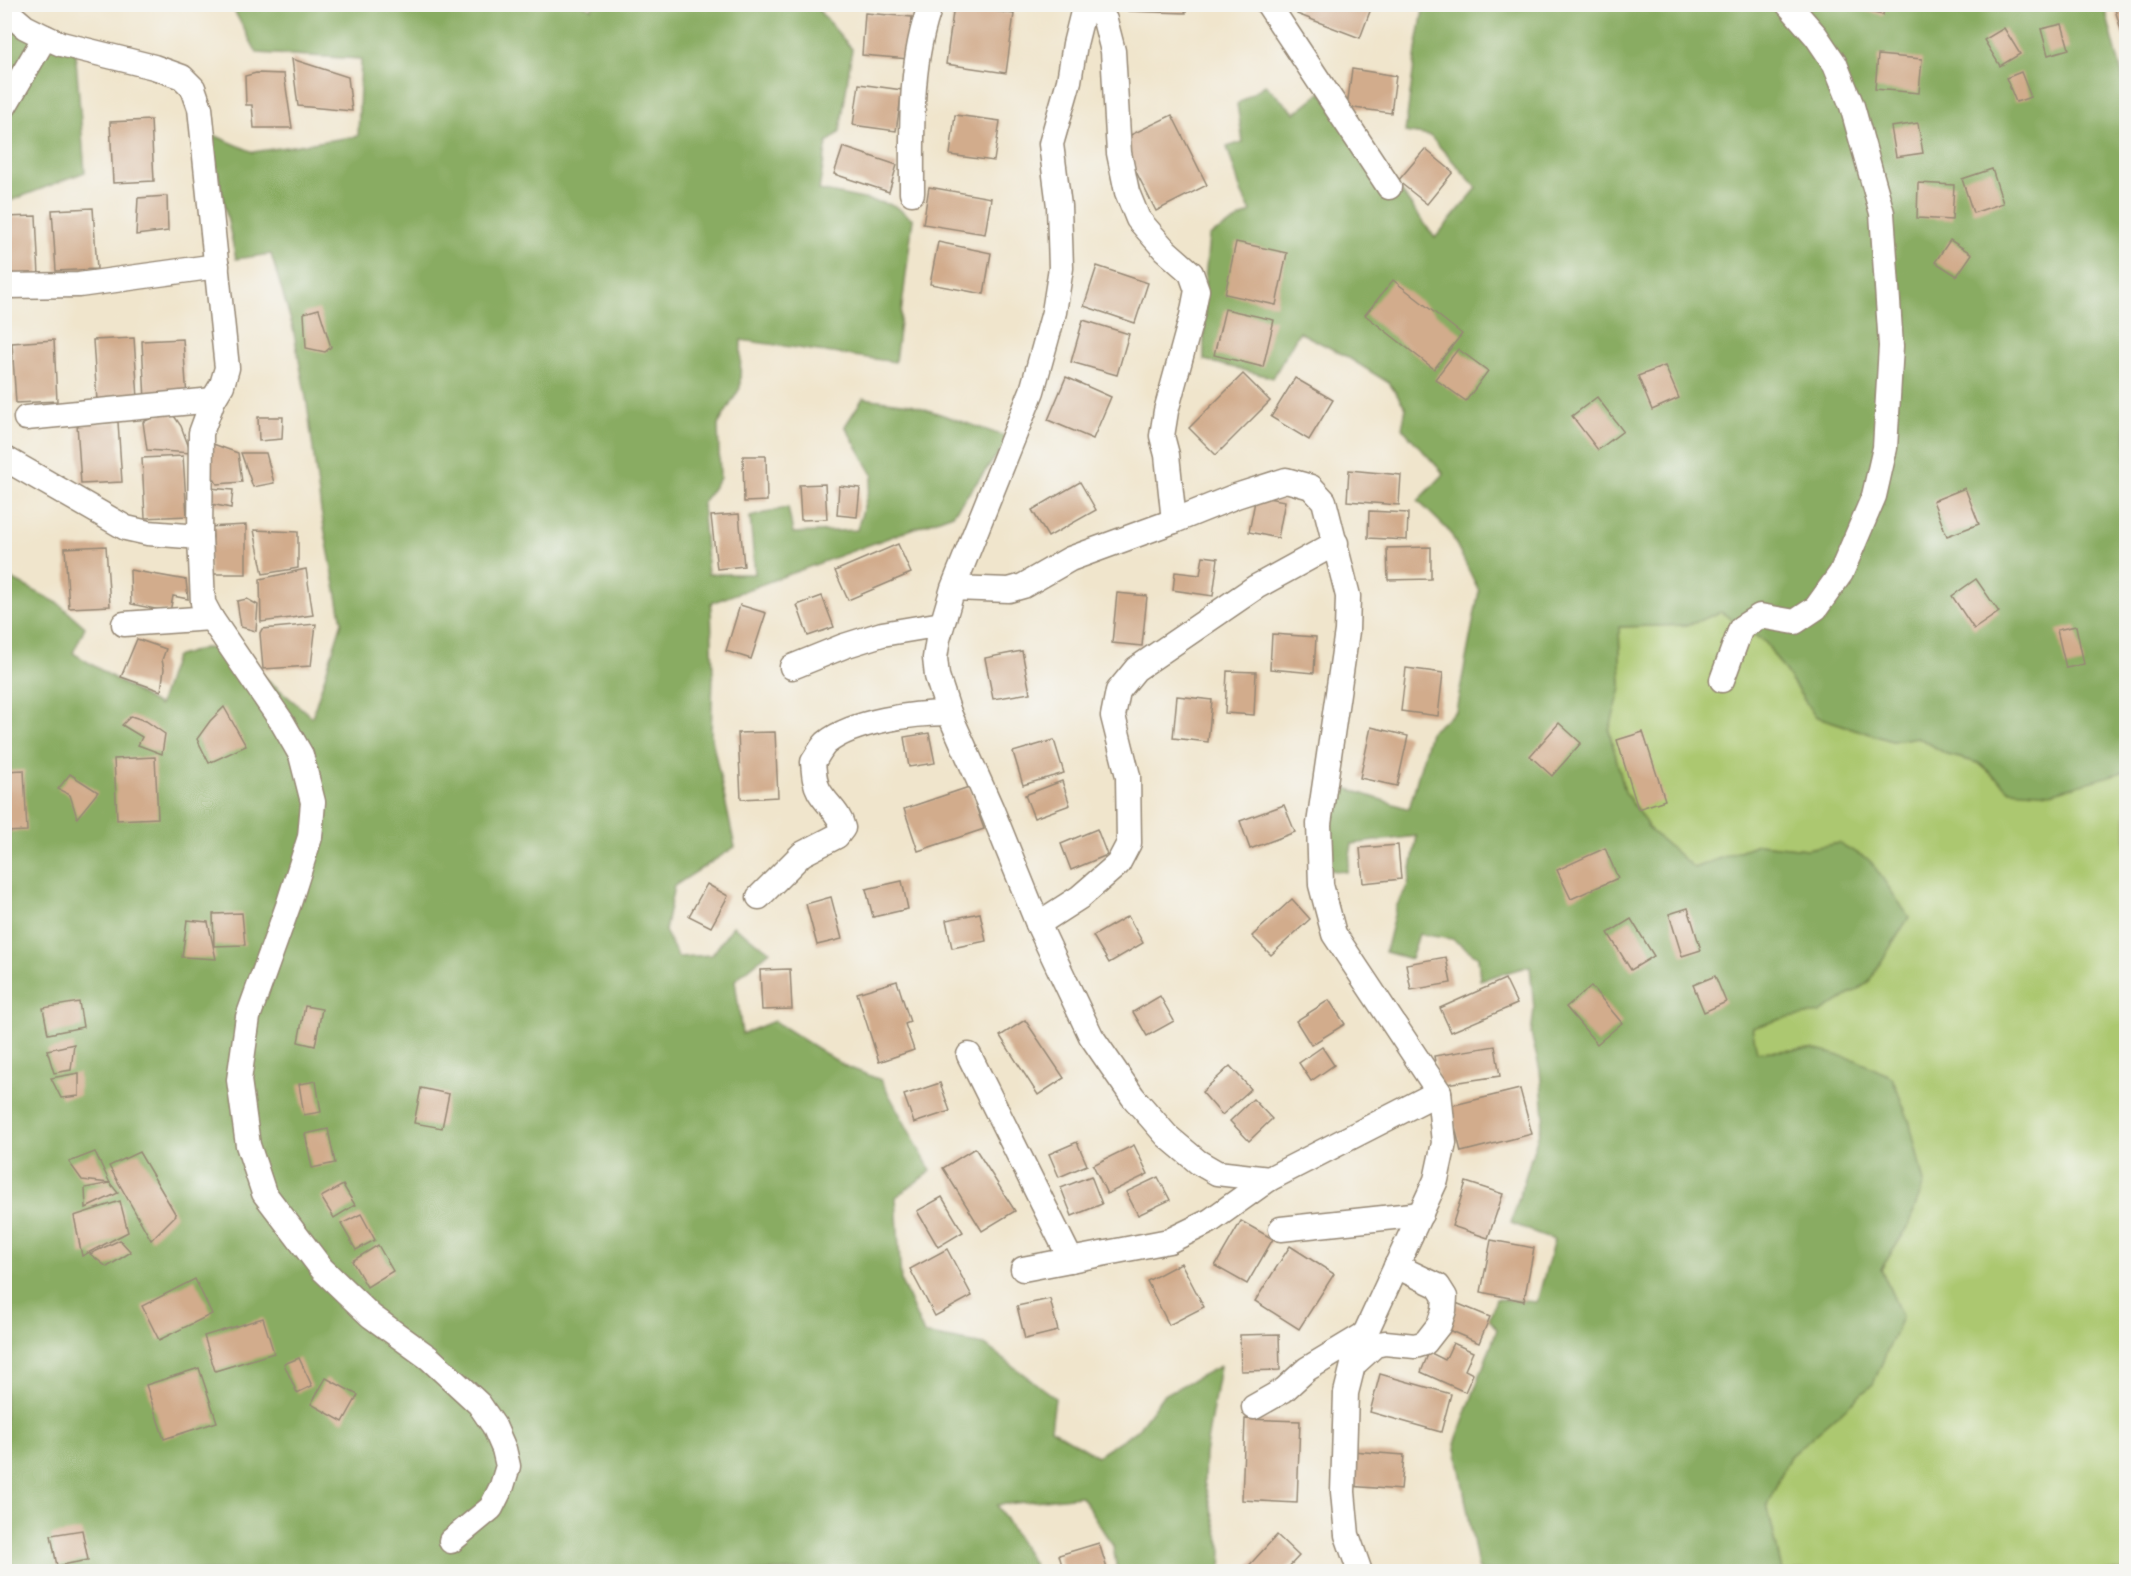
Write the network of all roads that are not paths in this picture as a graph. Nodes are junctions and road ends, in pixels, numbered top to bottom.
1 (931, 4) edge
2 (1085, 4) edge
3 (1094, 4) edge
4 (1268, 4) edge
5 (1788, 4) edge
6 (4, 9) edge
7 (45, 38) junction
8 (4, 107) edge
9 (1389, 187) dead end
10 (912, 193) dead end
11 (217, 266) junction
12 (4, 286) edge
13 (213, 400) junction
14 (26, 418) dead end
15 (4, 458) edge
16 (1174, 521) junction
17 (200, 537) junction
18 (1336, 543) junction
19 (953, 588) junction
20 (211, 618) junction
21 (124, 624) dead end
22 (942, 624) junction
23 (792, 667) dead end
24 (1722, 680) dead end
25 (949, 713) junction
26 (759, 897) dead end
27 (1038, 924) junction
28 (969, 1055) dead end
29 (1439, 1092) junction
30 (1269, 1179) junction
31 (1421, 1214) junction
32 (1281, 1229) dead end
33 (1071, 1260) junction
34 (1396, 1266) junction
35 (1023, 1269) dead end
36 (1365, 1334) junction
37 (1353, 1365) junction
38 (1254, 1407) dead end
39 (451, 1541) dead end
40 (1360, 1572) edge

1 - 10 street
2 - 19 street
3 - 16 street
4 - 9 street
5 - 24 street
6 - 7 street
7 - 8 street
7 - 11 street
11 - 12 street
11 - 13 street
13 - 14 street
13 - 17 street
15 - 17 street
16 - 18 street
16 - 19 street
17 - 20 street
18 - 27 street
18 - 29 street
19 - 22 street
20 - 21 street
20 - 39 street
22 - 23 street
22 - 25 street
25 - 26 street
25 - 27 street
27 - 30 street
28 - 33 street
29 - 30 street
29 - 31 street
30 - 33 street
31 - 32 street
31 - 34 street
33 - 35 street
34 - 36 street
34 - 37 street
36 - 37 street
36 - 38 street
37 - 40 street

